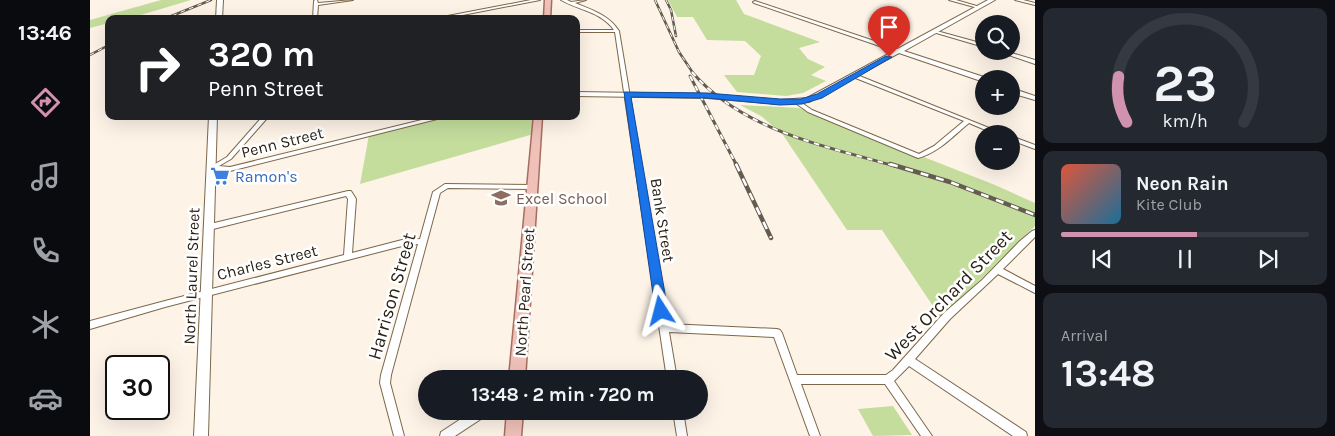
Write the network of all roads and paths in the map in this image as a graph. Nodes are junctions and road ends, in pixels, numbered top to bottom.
1 (220, 0) edge
2 (351, 0) edge
3 (538, 0) edge
4 (548, 0) edge
5 (563, 0) edge
6 (584, 0) edge
7 (951, 0) edge
8 (992, 0) edge
9 (1017, 0) edge
10 (316, 2) edge
11 (755, 2) dead end
12 (571, 4) junction
13 (1035, 4) edge
14 (978, 8) junction
15 (220, 15) edge
16 (315, 15) edge
17 (456, 15) edge
18 (547, 15) edge
19 (580, 31) edge
20 (616, 31) junction
21 (935, 31) junction
22 (975, 43) edge
23 (899, 51) junction
24 (1020, 57) edge
25 (1035, 62) edge
26 (855, 76) junction
27 (975, 77) edge
28 (1020, 93) edge
29 (580, 94) edge
30 (627, 94) junction
31 (1035, 98) edge
32 (797, 102) junction
33 (213, 120) edge
34 (262, 120) edge
35 (430, 120) edge
36 (538, 120) edge
37 (968, 121) junction
38 (978, 125) edge
39 (1020, 141) edge
40 (1035, 147) edge
41 (212, 168) junction
42 (533, 187) junction
43 (209, 227) junction
44 (1035, 233) edge
45 (423, 241) junction
46 (348, 257) junction
47 (997, 270) junction
48 (1035, 290) edge
49 (206, 293) junction
50 (90, 325) edge
51 (664, 328) junction
52 (908, 360) junction
53 (519, 370) edge
54 (671, 370) edge
55 (795, 379) junction
56 (888, 380) junction
57 (469, 420) edge
58 (514, 420) edge
59 (679, 420) edge
60 (201, 436) edge
61 (398, 436) edge
62 (445, 436) edge
63 (513, 436) edge
64 (682, 436) edge
65 (815, 436) edge
66 (927, 436) edge
67 (1022, 436) edge

1 - 15 street
2 - 10 street
3 - 17 street
4 - 18 main road
5 - 12 street
6 - 12 street
7 - 14 street
8 - 14 street
9 - 13 street
10 - 16 street
11 - 23 street
12 - 20 street
14 - 21 street
19 - 20 street
20 - 30 street, Bank Street
21 - 22 street
21 - 23 street
23 - 26 street
23 - 27 street
24 - 25 street
26 - 32 street
26 - 37 street
28 - 31 street
29 - 30 street
30 - 32 street
30 - 51 street, Bank Street
32 - 37 street
33 - 41 street, North Laurel Street
34 - 41 street
35 - 41 street, Penn Street
36 - 42 main road, North Pearl Street
37 - 38 street
39 - 40 street
41 - 43 street, North Laurel Street
42 - 45 street, Harrison Street
42 - 53 main road, North Pearl Street
43 - 46 street
43 - 49 street, North Laurel Street
44 - 47 street, West Orchard Street
45 - 46 street, Charles Street
45 - 61 street, Harrison Street
46 - 49 street, Charles Street
47 - 48 street
47 - 52 street, West Orchard Street
49 - 50 street, Charles Street
49 - 60 street, North Laurel Street
51 - 54 street, Bank Street
51 - 55 street
52 - 56 street, West Orchard Street
52 - 67 street
55 - 56 street, West Orchard Street
55 - 65 street
56 - 66 street
57 - 62 street
58 - 63 main road
59 - 64 street

